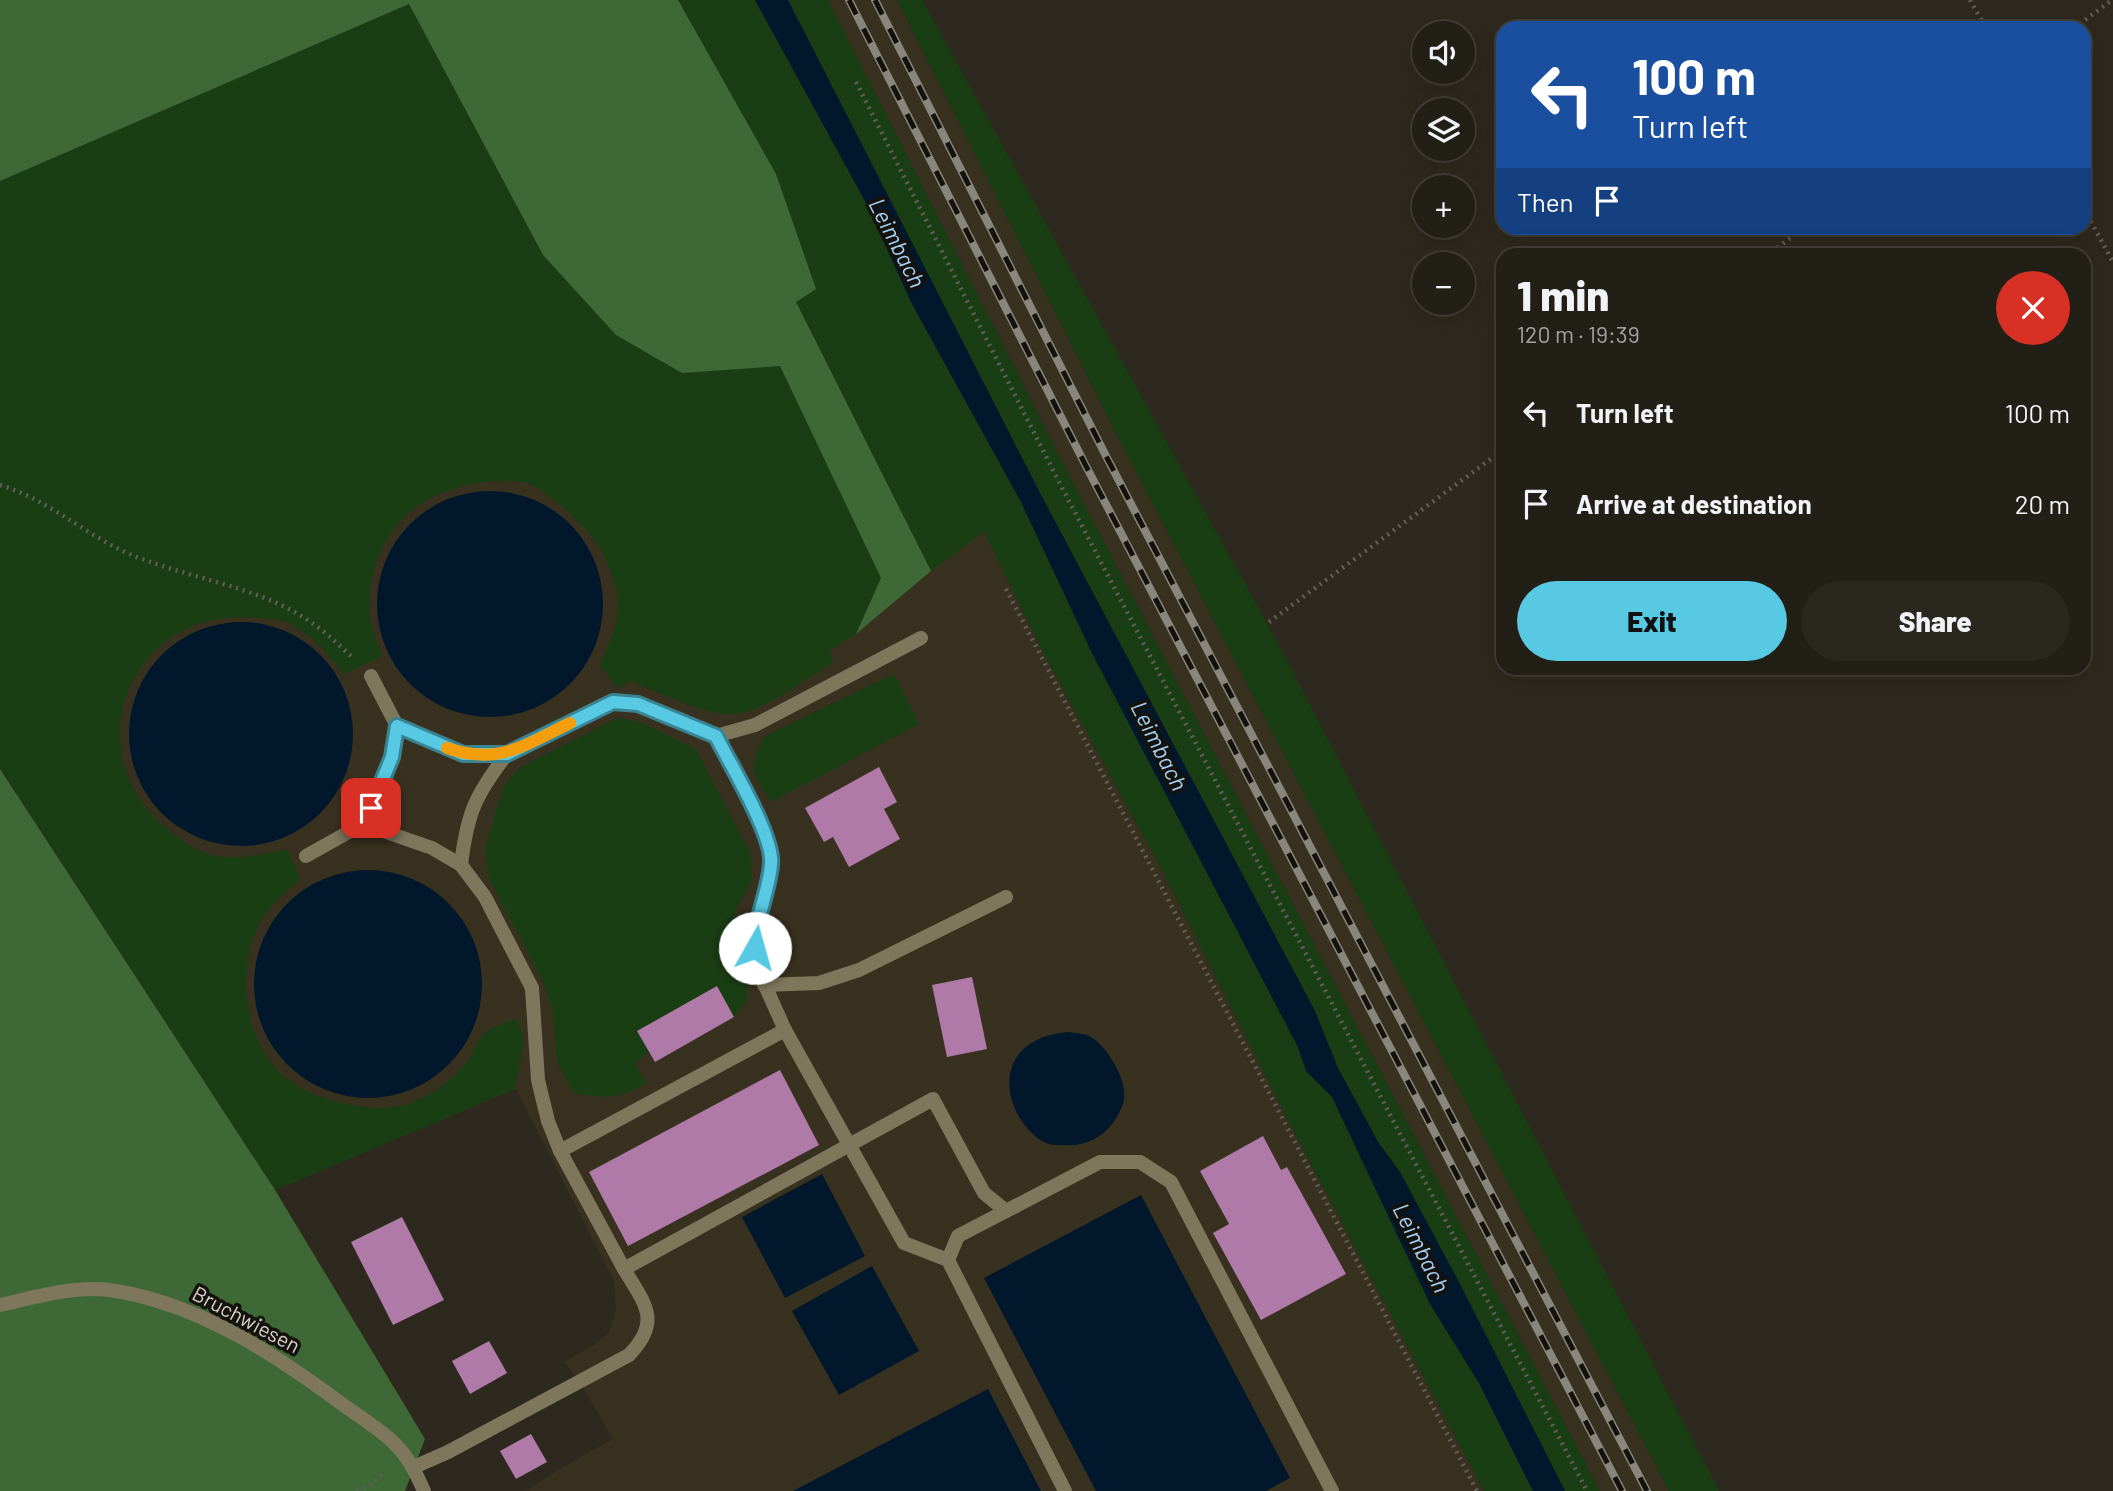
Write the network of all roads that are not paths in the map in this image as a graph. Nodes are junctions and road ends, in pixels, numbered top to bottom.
1 (921, 638) dead end
2 (371, 676) road end
3 (397, 726) junction
4 (716, 736) junction
5 (507, 754) junction
6 (363, 824) junction
7 (306, 856) dead end
8 (461, 866) junction
9 (1006, 897) dead end
10 (764, 985) junction
11 (785, 1030) junction
12 (849, 1146) junction
13 (560, 1151) junction
14 (1006, 1211) junction
15 (948, 1259) junction
16 (624, 1269) junction
17 (0, 1305) edge
18 (414, 1467) junction
19 (424, 1491) edge
20 (1065, 1491) edge
21 (1332, 1491) edge

1 - 4 street
2 - 3 street
3 - 5 street
3 - 6 street
4 - 5 street
4 - 10 street
5 - 8 street
6 - 7 street
6 - 8 street
8 - 13 street
9 - 10 street
10 - 11 street
11 - 12 street
11 - 13 street
12 - 14 street
12 - 15 street
12 - 16 street
13 - 16 street
14 - 15 street
14 - 21 street
15 - 20 street
16 - 18 street
17 - 18 street, Bruchwiesen
18 - 19 street, Bruchwiesen

